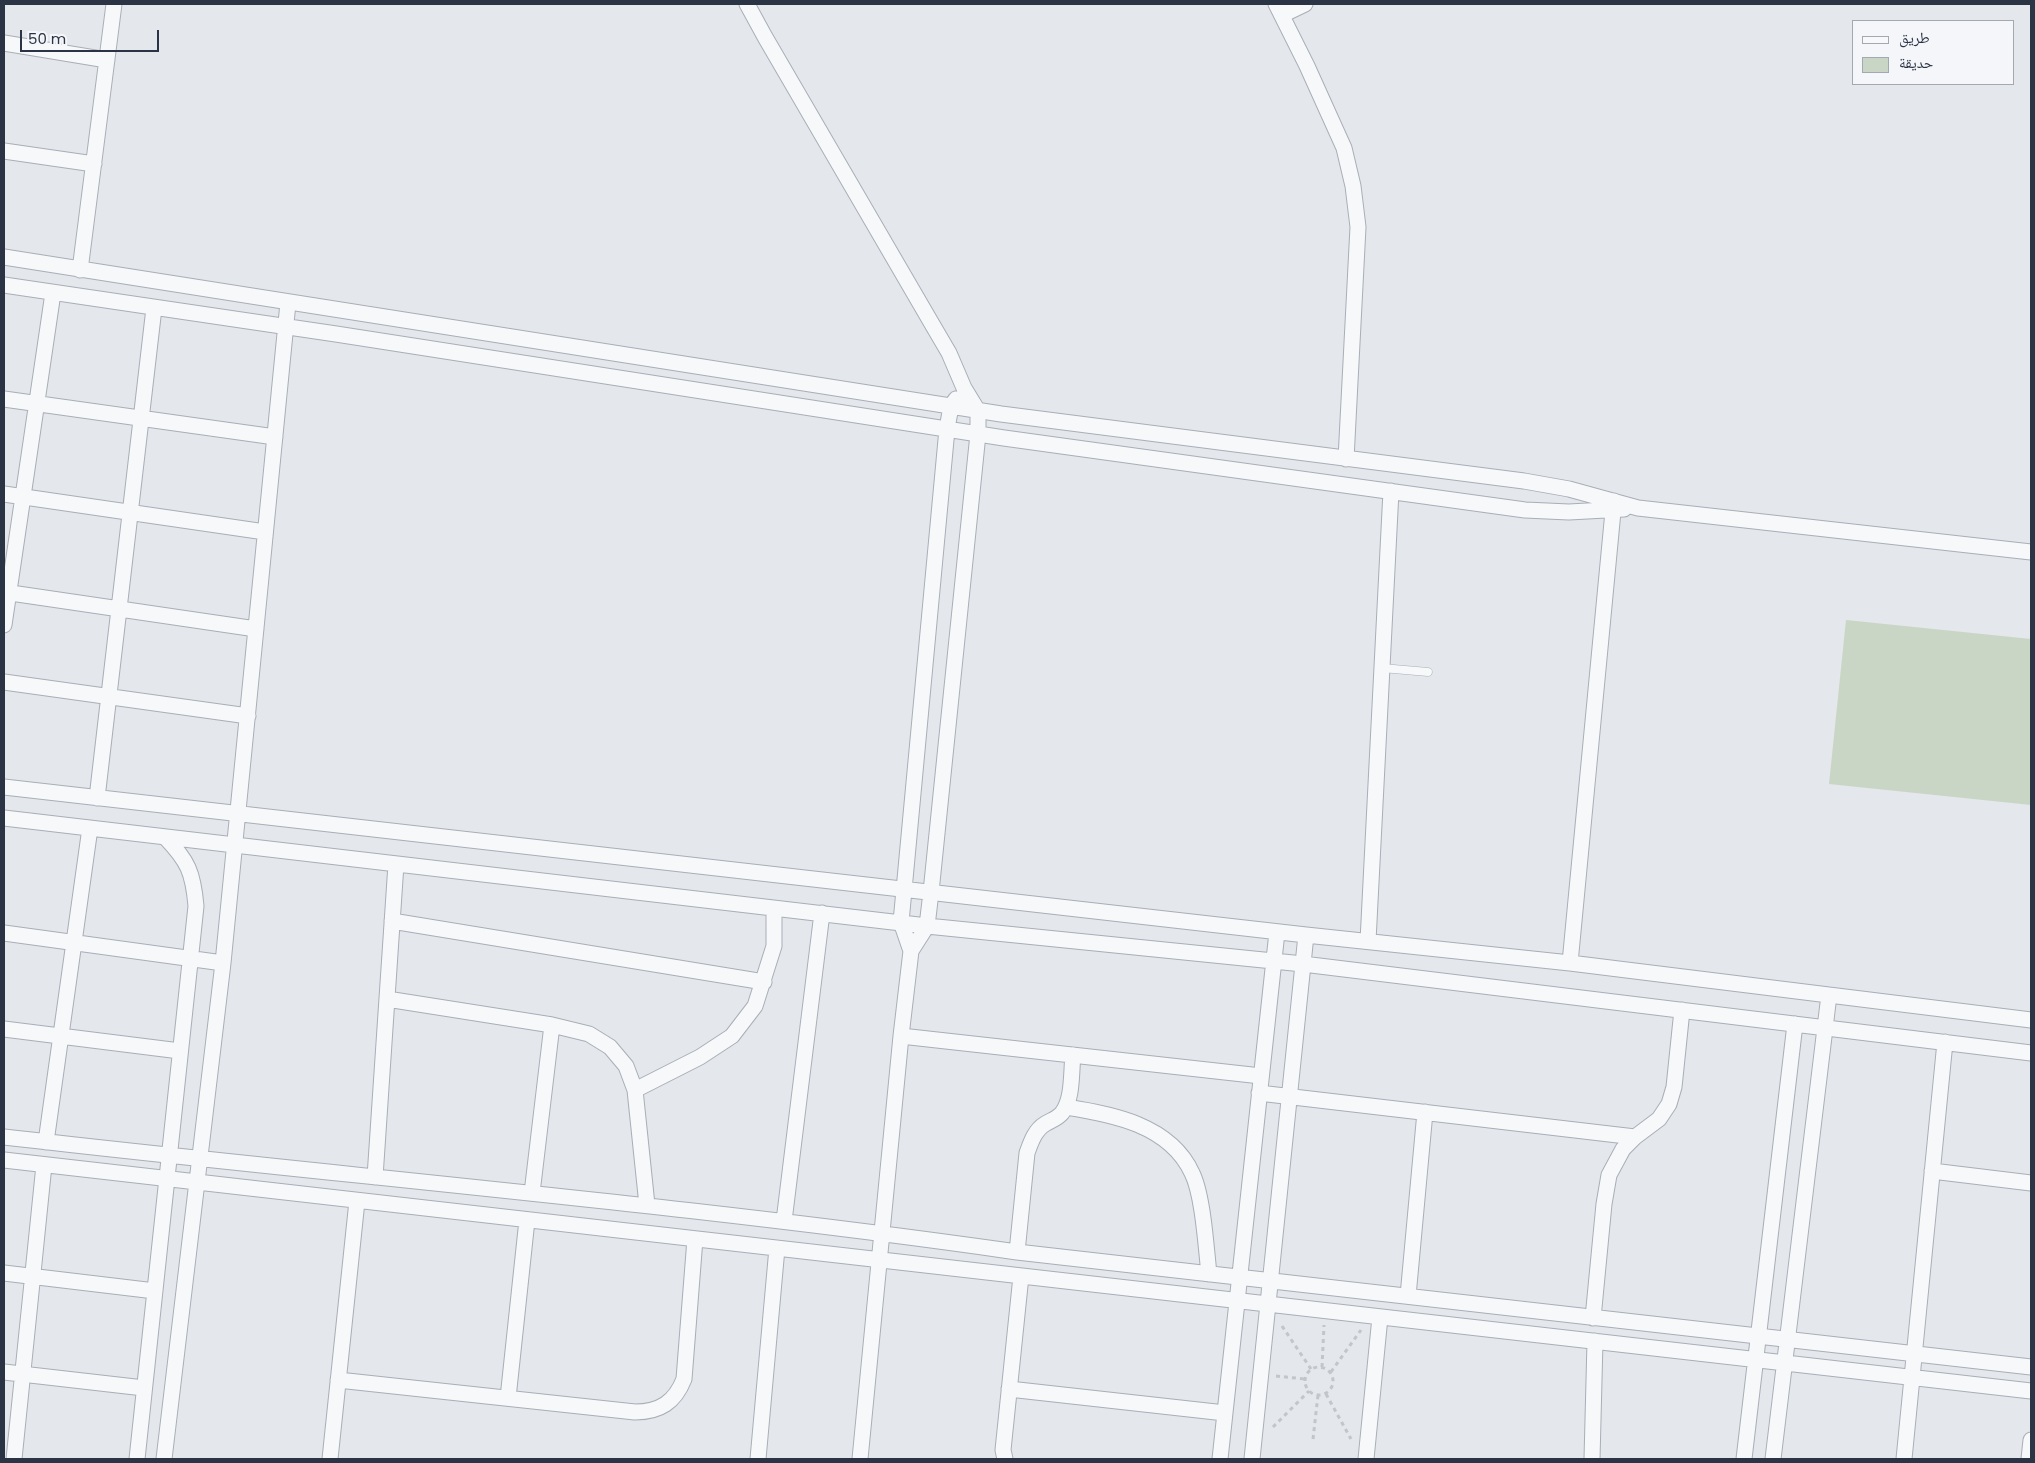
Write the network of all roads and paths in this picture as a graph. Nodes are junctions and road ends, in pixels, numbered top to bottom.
1 (114, 4) edge
2 (747, 4) edge
3 (1305, 4) edge
4 (1279, 10) edge
5 (4, 43) edge
6 (107, 60) junction
7 (4, 150) edge
8 (94, 164) junction
9 (4, 257) edge
10 (80, 270) junction
11 (4, 285) edge
12 (53, 293) junction
13 (288, 302) junction
14 (154, 308) junction
15 (285, 328) junction
16 (964, 388) junction
17 (4, 398) edge
18 (37, 403) junction
19 (950, 406) junction
20 (978, 411) junction
21 (141, 418) junction
22 (948, 429) junction
23 (978, 434) junction
24 (274, 437) junction
25 (1346, 459) junction
26 (1391, 491) junction
27 (4, 494) edge
28 (23, 497) junction
29 (1614, 505) junction
30 (130, 512) junction
31 (265, 532) junction
32 (2031, 552) edge
33 (6, 592) edge
34 (119, 608) junction
35 (4, 625) edge
36 (256, 629) junction
37 (1382, 668) junction
38 (1428, 672) dead end
39 (4, 682) edge
40 (109, 696) junction
41 (248, 716) junction
42 (4, 788) edge
43 (97, 798) junction
44 (238, 814) junction
45 (4, 818) edge
46 (90, 828) junction
47 (165, 836) junction
48 (234, 845) junction
49 (396, 864) junction
50 (903, 889) junction
51 (931, 892) junction
52 (774, 908) junction
53 (822, 914) junction
54 (392, 921) junction
55 (900, 922) junction
56 (928, 926) junction
57 (1277, 932) junction
58 (4, 933) edge
59 (1306, 935) junction
60 (1368, 941) junction
61 (74, 943) junction
62 (911, 951) junction
63 (190, 958) junction
64 (1273, 961) junction
65 (223, 963) junction
66 (1570, 963) junction
67 (1303, 964) junction
68 (764, 982) junction
69 (1829, 995) junction
70 (387, 999) junction
71 (1682, 1010) junction
72 (2031, 1020) edge
73 (1795, 1024) junction
74 (552, 1025) junction
75 (1826, 1028) junction
76 (4, 1029) edge
77 (61, 1036) junction
78 (901, 1036) junction
79 (1945, 1042) junction
80 (180, 1051) junction
81 (2031, 1053) edge
82 (1073, 1055) junction
83 (1261, 1076) junction
84 (636, 1090) junction
85 (1259, 1093) junction
86 (1289, 1097) junction
87 (1066, 1107) junction
88 (1425, 1112) junction
89 (4, 1137) edge
90 (1635, 1137) junction
91 (46, 1142) junction
92 (169, 1156) junction
93 (200, 1159) junction
94 (4, 1160) edge
95 (44, 1165) junction
96 (1932, 1171) junction
97 (375, 1177) junction
98 (167, 1179) junction
99 (197, 1182) junction
100 (2031, 1183) edge
101 (532, 1193) junction
102 (357, 1201) junction
103 (647, 1205) junction
104 (527, 1220) junction
105 (784, 1221) junction
106 (882, 1233) junction
107 (696, 1239) junction
108 (777, 1248) junction
109 (1018, 1252) junction
110 (879, 1260) junction
111 (4, 1273) edge
112 (1209, 1274) junction
113 (1021, 1276) junction
114 (33, 1277) junction
115 (1240, 1277) junction
116 (1270, 1281) junction
117 (155, 1290) junction
118 (1408, 1296) junction
119 (1237, 1301) junction
120 (1268, 1304) junction
121 (1325, 1310) junction
122 (1375, 1316) junction
123 (1593, 1318) junction
124 (1758, 1336) junction
125 (1788, 1340) junction
126 (1595, 1341) junction
127 (1915, 1354) junction
128 (1756, 1360) junction
129 (1785, 1363) junction
130 (1322, 1367) junction
131 (2031, 1367) edge
132 (1311, 1369) junction
133 (4, 1372) edge
134 (1331, 1372) junction
135 (22, 1374) junction
136 (1260, 1374) junction
137 (1912, 1377) junction
138 (1305, 1378) junction
139 (338, 1380) junction
140 (144, 1388) junction
141 (1010, 1389) junction
142 (1309, 1390) junction
143 (2031, 1391) edge
144 (1326, 1394) junction
145 (1318, 1395) junction
146 (508, 1398) junction
147 (1225, 1413) junction
148 (1313, 1439) dead end
149 (2031, 1440) edge
150 (1353, 1443) dead end
151 (1252, 1453) edge
152 (14, 1459) edge
153 (137, 1459) edge
154 (164, 1459) edge
155 (330, 1459) edge
156 (758, 1459) edge
157 (860, 1459) edge
158 (1005, 1459) edge
159 (1220, 1459) edge
160 (1366, 1459) edge
161 (1592, 1459) edge
162 (1744, 1459) edge
163 (1773, 1459) edge
164 (1904, 1459) edge
165 (2029, 1459) edge

1 - 6 street
2 - 16 street
3 - 4 street
4 - 25 street
5 - 6 street
6 - 8 street
7 - 8 street
8 - 10 street
9 - 10 street
10 - 13 street
11 - 12 street
12 - 14 street
12 - 18 street
13 - 15 street
13 - 19 street
14 - 15 street
14 - 21 street
15 - 22 street
15 - 24 street
16 - 19 street
16 - 20 street
17 - 18 street
18 - 21 street
18 - 28 street
19 - 20 street
19 - 22 street
20 - 23 street
20 - 25 street
21 - 24 street
21 - 30 street
22 - 23 street
22 - 50 street
23 - 26 street
23 - 51 street
24 - 31 street
25 - 29 street
26 - 29 street
26 - 37 street
27 - 28 street
28 - 30 street
28 - 33 street
29 - 32 street
29 - 66 street
30 - 31 street
30 - 34 street
31 - 36 street
33 - 34 street
33 - 35 street
34 - 36 street
34 - 40 street
36 - 41 street
37 - 38 lane
37 - 60 street
39 - 40 street
40 - 41 street
40 - 43 street
41 - 44 street
42 - 43 street
43 - 44 street
44 - 48 street
44 - 50 street
45 - 46 street
46 - 47 street
46 - 61 street
47 - 48 street
47 - 63 street
48 - 49 street
48 - 65 street
49 - 52 street
49 - 54 street
50 - 51 street
50 - 55 street
51 - 56 street
51 - 57 street
52 - 53 street
52 - 68 street
53 - 55 street
53 - 105 street
54 - 68 street
54 - 70 street
55 - 56 street
55 - 62 street
56 - 62 street
56 - 64 street
57 - 59 street
57 - 64 street
58 - 61 street
59 - 60 street
59 - 67 street
60 - 66 street
61 - 63 street
61 - 77 street
62 - 78 street
63 - 65 street
63 - 80 street
64 - 67 street
64 - 83 street
65 - 93 street
66 - 69 street
67 - 71 street
67 - 86 street
68 - 84 street
69 - 72 street
69 - 75 street
70 - 74 street
70 - 97 street
71 - 73 street
71 - 90 street
73 - 75 street
73 - 124 street
74 - 84 street
74 - 101 street
75 - 79 street
75 - 125 street
76 - 77 street
77 - 80 street
77 - 91 street
78 - 82 street
78 - 106 street
79 - 81 street
79 - 96 street
80 - 92 street
82 - 83 street
82 - 87 street
83 - 85 street
84 - 103 street
85 - 86 street
85 - 115 street
86 - 88 street
86 - 116 street
87 - 109 street
87 - 112 street
88 - 90 street
88 - 118 street
89 - 91 street
90 - 123 street
91 - 92 street
92 - 93 street
92 - 98 street
93 - 97 street
93 - 99 street
94 - 95 street
95 - 98 street
95 - 114 street
96 - 100 street
96 - 127 street
97 - 101 street
98 - 99 street
98 - 117 street
99 - 102 street
99 - 154 street
101 - 103 street
102 - 104 street
102 - 139 street
103 - 105 street
104 - 107 street
104 - 146 street
105 - 106 street
106 - 109 street
106 - 110 street
107 - 108 street
107 - 146 street
108 - 110 street
108 - 156 street
109 - 112 street
110 - 113 street
110 - 157 street
111 - 114 street
112 - 115 street
113 - 119 street
113 - 141 street
114 - 117 street
114 - 135 street
115 - 116 street
115 - 119 street
116 - 118 street
116 - 120 street
117 - 140 street
118 - 123 street
119 - 120 street
119 - 147 street
120 - 121 street
120 - 132 path
120 - 136 street
121 - 122 street
121 - 130 path
122 - 126 street
122 - 134 path
122 - 160 street
123 - 124 street
124 - 125 street
124 - 128 street
125 - 127 street
125 - 129 street
126 - 128 street
126 - 161 street
127 - 131 street
127 - 137 street
128 - 129 street
128 - 162 street
129 - 137 street
129 - 163 street
130 - 132 path
130 - 134 path
132 - 138 path
133 - 135 street
134 - 144 path
135 - 140 street
135 - 152 street
136 - 138 path
136 - 151 street
137 - 143 street
137 - 164 street
138 - 142 path
139 - 146 street
139 - 155 street
140 - 153 street
141 - 147 street
141 - 158 street
142 - 145 path
142 - 151 path
144 - 145 path
144 - 150 path
145 - 148 path
147 - 159 street
149 - 165 street

